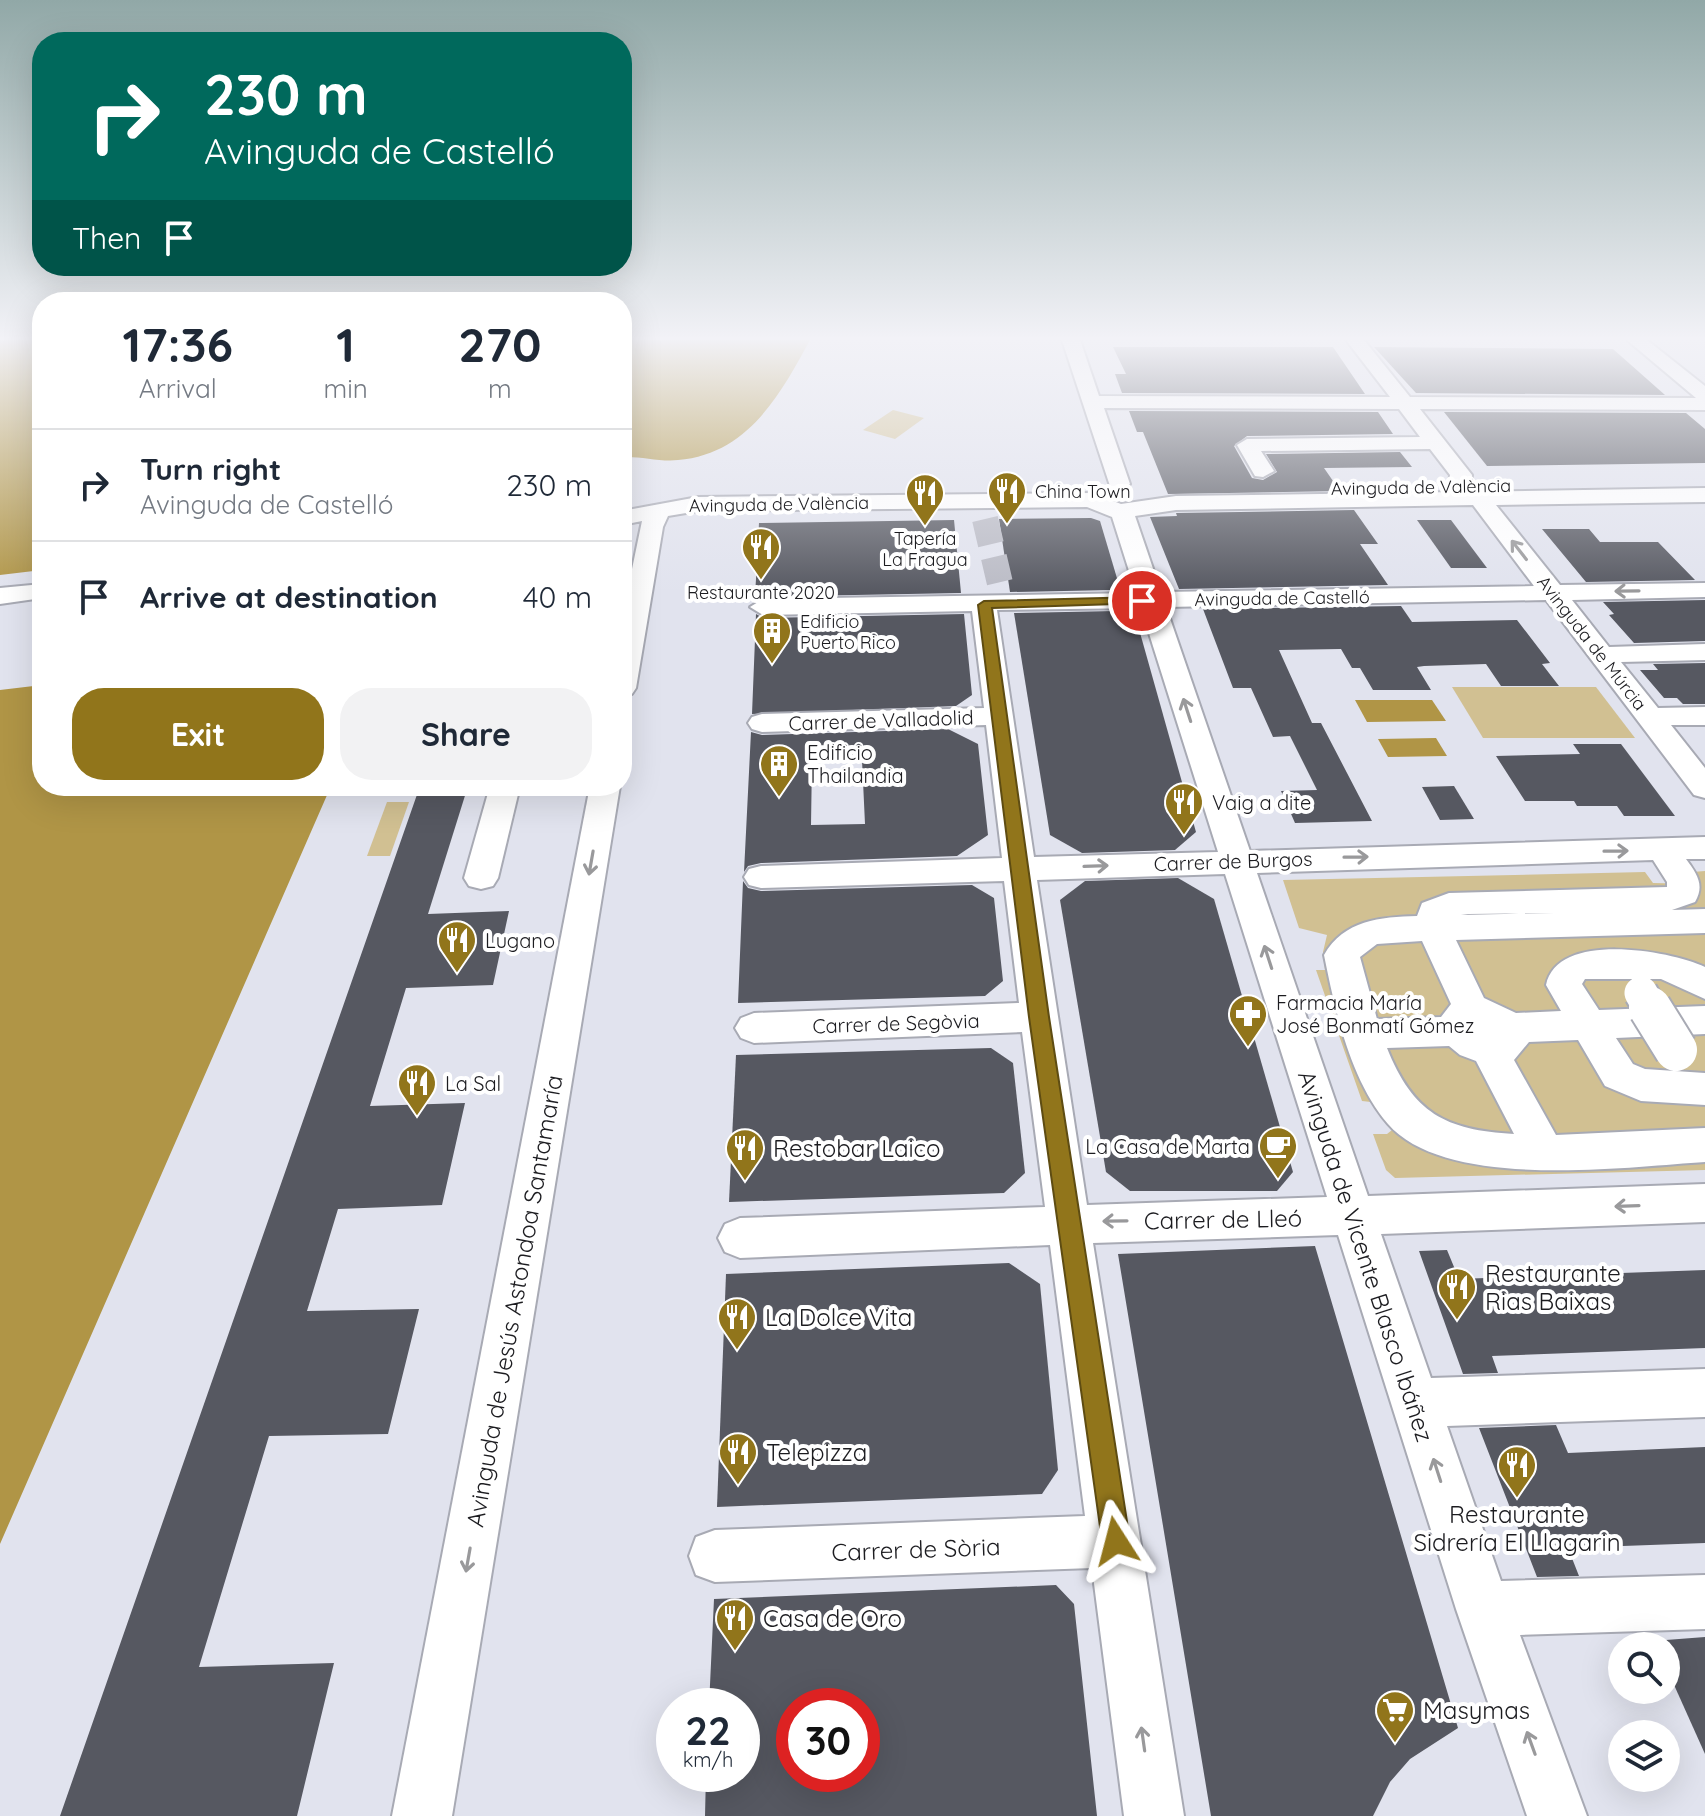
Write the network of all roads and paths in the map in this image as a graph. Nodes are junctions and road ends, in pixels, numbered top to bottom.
1 (1099, 425) edge
2 (1421, 425) edge
3 (1435, 443) junction
4 (1263, 471) dead end
5 (1705, 482) edge
6 (1469, 492) junction
7 (632, 495) edge
8 (1705, 495) edge
9 (1123, 498) junction
10 (660, 509) junction
11 (632, 516) edge
12 (632, 553) edge
13 (644, 568) junction
14 (1705, 590) edge
15 (32, 592) edge
16 (1552, 592) junction
17 (0, 596) edge
18 (997, 600) junction
19 (1151, 600) junction
20 (763, 607) dead end
21 (632, 613) edge
22 (1705, 652) edge
23 (1601, 655) junction
24 (1000, 716) junction
25 (1705, 716) edge
26 (1650, 717) junction
27 (762, 723) dead end
28 (1695, 762) edge
29 (1705, 788) edge
30 (502, 796) edge
31 (603, 796) edge
32 (1705, 848) edge
33 (1662, 849) junction
34 (1236, 860) junction
35 (1018, 869) junction
36 (761, 877) dead end
37 (481, 878) dead end
38 (1705, 921) edge
39 (1599, 923) junction
40 (1433, 928) junction
41 (1633, 979) junction
42 (1705, 985) edge
43 (1039, 1017) junction
44 (1705, 1020) edge
45 (1587, 1025) junction
46 (754, 1028) dead end
47 (1482, 1030) junction
48 (1366, 1034) junction
49 (1704, 1090) edge
50 (1705, 1145) edge
51 (1543, 1151) junction
52 (1705, 1203) edge
53 (1353, 1217) junction
54 (1069, 1223) junction
55 (740, 1238) dead end
56 (1705, 1393) edge
57 (1414, 1403) junction
58 (1116, 1541) junction
59 (715, 1556) dead end
60 (1705, 1602) edge
61 (1483, 1609) junction
62 (422, 1816) edge
63 (1154, 1816) edge
64 (1557, 1816) edge

1 - 9 street, Avinguda de Vicente Blasco Ibáñez
2 - 3 street, Avinguda de Múrcia
3 - 4 street
3 - 6 street, Avinguda de Múrcia
5 - 6 street, Avinguda de València
6 - 8 street, Avinguda de València
6 - 9 street, Avinguda de València
16 -> 6 street, Avinguda de Múrcia
7 - 10 street
9 - 10 street, Avinguda de València
9 - 19 street, Avinguda de Vicente Blasco Ibáñez
10 - 11 street, Avinguda de València
10 - 13 street
12 - 13 street
13 - 21 street
14 -> 16 street, Avinguda de Castelló
15 - 17 street
16 - 19 street, Avinguda de Castelló
16 - 23 street, Avinguda de Múrcia
18 - 19 street, Avinguda de Castelló
18 - 20 street, Avinguda de Castelló
18 - 24 street
34 -> 19 street, Avinguda de Vicente Blasco Ibáñez
22 - 23 street
23 - 26 street, Avinguda de Múrcia
24 - 27 street, Carrer de Valladolid
24 - 35 street
25 - 26 street
26 - 28 street, Avinguda de Múrcia
28 - 29 street, Avinguda de Múrcia
30 - 37 street
31 -> 62 street, Avinguda de Jesús Astondoa Santamaría
32 - 33 street, Carrer de Burgos
34 -> 33 street, Carrer de Burgos
33 - 40 street
35 -> 34 street, Carrer de Burgos
53 -> 34 street, Avinguda de Vicente Blasco Ibáñez
35 - 36 street, Carrer de Burgos
35 - 43 street
38 - 39 street
39 - 40 street
39 - 41 street
40 - 47 street
40 - 48 street
41 - 42 street
41 - 45 street
41 - 49 street, bridge
43 - 46 street, Carrer de Segòvia
43 - 54 street
44 - 45 street
45 - 47 street
45 - 49 street
47 - 48 street
47 - 51 street
48 - 51 street
50 - 51 street
52 -> 53 street, Carrer de Lleó
53 -> 54 street, Carrer de Lleó
53 - 57 street, Avinguda de Vicente Blasco Ibáñez
54 - 55 street, Carrer de Lleó
54 - 58 street
56 - 57 street
61 -> 57 street, Avinguda de Vicente Blasco Ibáñez
58 - 59 street, Carrer de Sòria
63 -> 58 street
60 - 61 street
64 -> 61 street, Avinguda de Vicente Blasco Ibáñez

